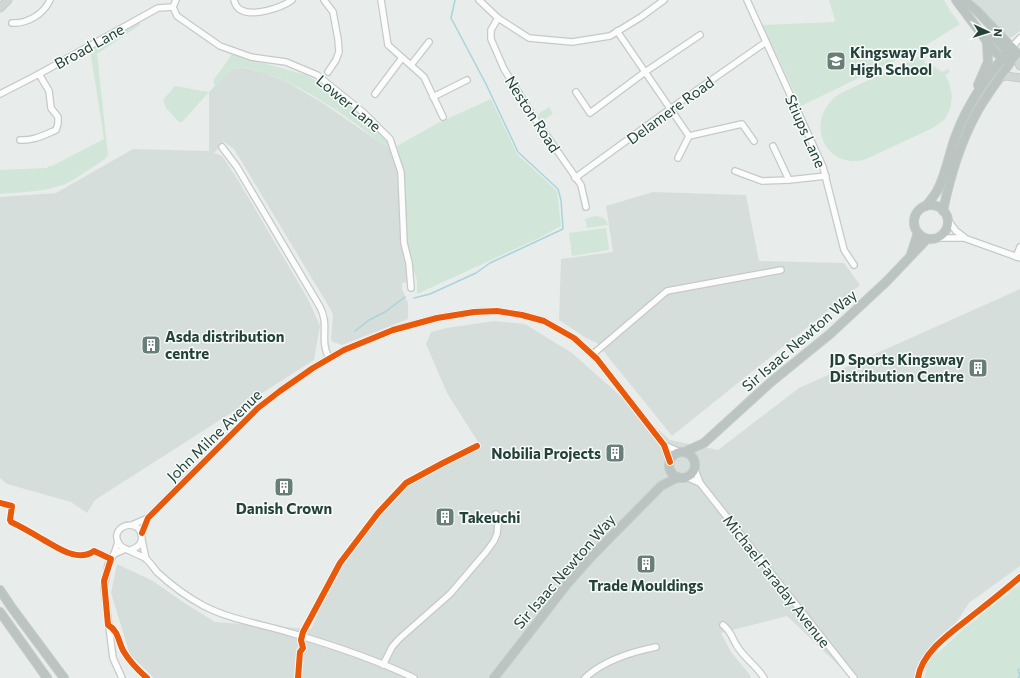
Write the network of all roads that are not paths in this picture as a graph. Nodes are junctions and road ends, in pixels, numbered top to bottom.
1 (8, 0) edge
2 (50, 0) edge
3 (176, 0) edge
4 (234, 0) edge
5 (292, 0) edge
6 (324, 0) edge
7 (380, 0) edge
8 (479, 0) edge
9 (747, 0) edge
10 (956, 0) edge
11 (963, 0) edge
12 (660, 1) edge
13 (173, 7) junction
14 (0, 8) edge
15 (498, 18) junction
16 (12, 23) dead end
17 (617, 31) junction
18 (700, 35) dead end
19 (1020, 38) edge
20 (429, 42) dead end
21 (766, 42) junction
22 (987, 42) junction
23 (1013, 54) edge
24 (402, 58) junction
25 (411, 65) junction
26 (1020, 66) edge
27 (1020, 70) edge
28 (328, 72) dead end
29 (645, 72) junction
30 (39, 74) junction
31 (999, 78) junction
32 (1020, 78) edge
33 (467, 80) dead end
34 (576, 92) dead end
35 (0, 94) edge
36 (375, 94) dead end
37 (433, 96) junction
38 (969, 108) junction
39 (670, 109) junction
40 (443, 117) dead end
41 (689, 136) junction
42 (20, 140) dead end
43 (754, 141) dead end
44 (773, 146) dead end
45 (222, 148) dead end
46 (678, 158) dead end
47 (734, 171) dead end
48 (826, 176) junction
49 (575, 178) junction
50 (789, 180) junction
51 (586, 206) dead end
52 (926, 206) junction
53 (945, 215) junction
54 (918, 233) junction
55 (931, 238) junction
56 (964, 238) junction
57 (1020, 247) edge
58 (910, 256) junction
59 (1018, 257) edge
60 (854, 266) dead end
61 (781, 270) dead end
62 (409, 286) dead end
63 (593, 354) junction
64 (329, 358) junction
65 (704, 443) junction
66 (664, 445) junction
67 (682, 452) junction
68 (694, 464) junction
69 (670, 465) junction
70 (682, 477) junction
71 (700, 483) junction
72 (661, 486) junction
73 (496, 514) dead end
74 (148, 518) junction
75 (132, 525) junction
76 (142, 536) junction
77 (118, 542) junction
78 (128, 549) junction
79 (114, 554) junction
80 (146, 559) junction
81 (0, 590) edge
82 (0, 612) edge
83 (723, 625) dead end
84 (656, 647) dead end
85 (384, 665) junction
86 (410, 677) edge
87 (47, 678) edge
88 (64, 678) edge
89 (122, 678) edge
90 (494, 678) edge
91 (585, 678) edge
92 (764, 678) edge
93 (854, 678) edge

1 - 14 main road
2 - 16 street
3 - 13 street
4 - 5 street
6 - 28 street
7 - 24 street
8 - 15 street
9 - 21 street, Stiups Lane
10 - 22 highway
11 - 23 highway
12 - 17 street
13 - 30 street, Broad Lane
13 - 62 street, Lower Lane
15 - 17 street
15 - 49 street, Neston Road
17 - 29 street
18 - 29 street
19 - 23 street
20 - 25 street
21 - 39 street, Delamere Road
21 - 48 street, Stiups Lane
22 - 23 highway
22 - 38 highway
23 - 26 main road
23 - 27 main road
23 - 31 highway
23 - 38 highway
24 - 25 street
24 - 36 street
25 - 37 street
29 - 34 street
29 - 39 street
30 - 35 street, Broad Lane
30 - 42 street
31 - 32 main road
31 - 53 highway
33 - 37 street
37 - 40 street
38 - 52 highway
39 - 41 street
39 - 49 street, Delamere Road
41 - 43 street
41 - 46 street
44 - 50 street
45 - 64 street
47 - 50 street
48 - 50 street
48 - 60 street, Stiups Lane
49 - 51 street, Neston Road
52 - 53 highway
52 - 54 highway
53 - 55 highway
53 - 56 street
54 - 55 highway
54 - 58 highway, Sir Isaac Newton Way
55 - 56 street
55 - 58 highway, Sir Isaac Newton Way
56 - 59 street
57 - 59 street
58 - 65 highway, Sir Isaac Newton Way
61 - 63 street
63 - 64 street, John Milne Avenue
63 - 66 street, John Milne Avenue
64 - 74 street, John Milne Avenue
65 - 67 highway, Sir Isaac Newton Way
65 - 68 highway, Sir Isaac Newton Way
66 - 67 street, John Milne Avenue
66 - 69 street, John Milne Avenue
67 - 68 highway
67 - 69 highway
68 - 70 highway
68 - 71 street
69 - 70 highway
69 - 72 highway, Sir Isaac Newton Way
70 - 71 street
70 - 72 highway, Sir Isaac Newton Way
71 - 93 street, Michael Faraday Avenue
72 - 90 highway, Sir Isaac Newton Way
73 - 85 street
74 - 75 street, John Milne Avenue
74 - 76 street, John Milne Avenue
75 - 76 street
75 - 77 street
76 - 78 street
76 - 80 street
77 - 78 street
77 - 79 street
78 - 79 street
78 - 80 street
79 - 89 street
80 - 85 street
81 - 88 highway
82 - 87 highway
83 - 92 street
84 - 91 street
85 - 86 street

